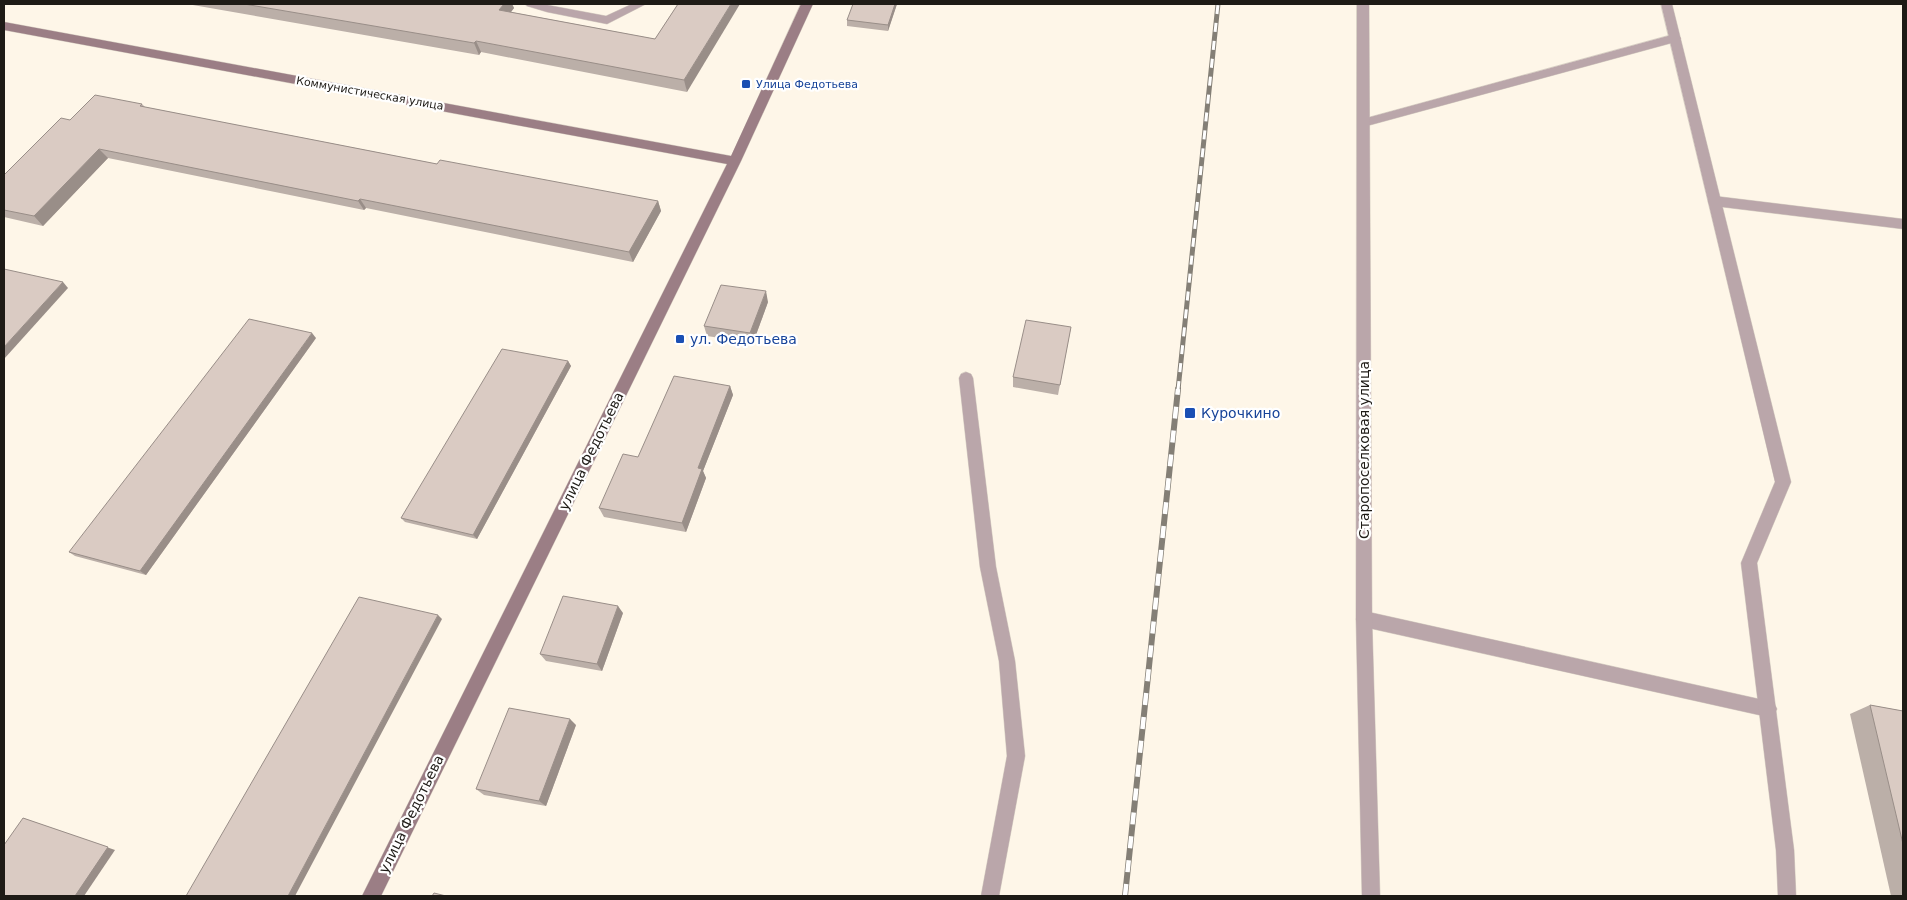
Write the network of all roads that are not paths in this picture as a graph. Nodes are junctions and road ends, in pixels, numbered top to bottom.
1 (531, 4) edge
2 (640, 4) edge
3 (807, 4) edge
4 (1363, 4) edge
5 (1666, 4) edge
6 (4, 26) edge
7 (1675, 38) junction
8 (1363, 123) junction
9 (735, 161) junction
10 (1714, 201) junction
11 (1903, 224) edge
12 (966, 378) dead end
13 (1364, 619) junction
14 (1768, 709) junction
15 (370, 896) edge
16 (990, 896) edge
17 (1371, 896) edge
18 (1787, 896) edge

1 - 2 street
3 - 9 main road, улица Федотьева
4 - 8 street, Старопоселковая улица
5 - 7 street
6 - 9 main road, Коммунистическая улица
7 - 8 street
7 - 10 street
8 - 13 street, Старопоселковая улица
9 - 15 main road, улица Федотьева
10 - 11 street
10 - 14 street
12 - 16 street
13 - 14 street
13 - 17 street, Старопоселковая улица
14 - 18 street

